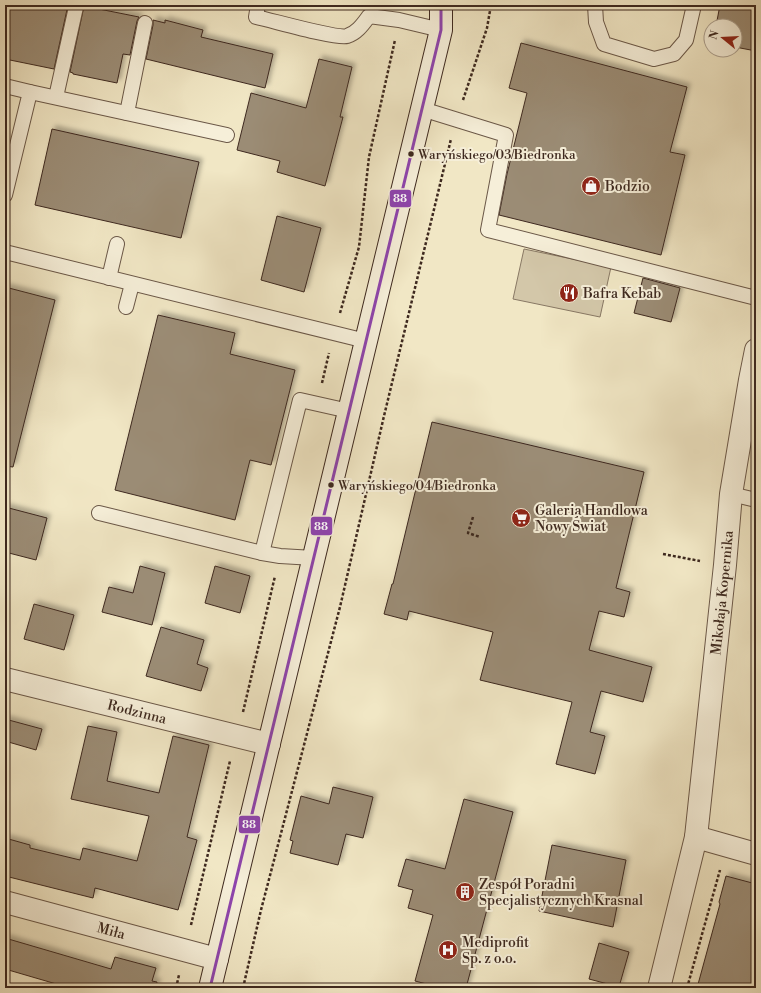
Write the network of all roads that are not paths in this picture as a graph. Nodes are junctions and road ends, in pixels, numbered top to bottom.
1 (258, 5) edge
2 (441, 5) edge
3 (454, 5) edge
4 (595, 5) edge
5 (694, 5) edge
6 (76, 7) dead end
7 (371, 10) edge
8 (145, 23) dead end
9 (441, 30) junction
10 (5, 86) edge
11 (30, 92) junction
12 (56, 97) junction
13 (422, 110) junction
14 (127, 113) junction
15 (227, 135) dead end
16 (5, 195) edge
17 (117, 244) dead end
18 (5, 252) edge
19 (109, 278) junction
20 (132, 284) junction
21 (756, 298) edge
22 (126, 307) dead end
23 (366, 341) junction
24 (756, 350) edge
25 (349, 411) junction
26 (731, 494) junction
27 (756, 500) edge
28 (99, 513) dead end
29 (262, 553) junction
30 (314, 558) junction
31 (5, 679) edge
32 (269, 744) junction
33 (696, 837) junction
34 (756, 854) edge
35 (5, 902) edge
36 (217, 959) junction
37 (210, 988) edge
38 (659, 988) edge

1 - 7 lane
2 - 9 street
3 - 9 street
4 - 5 lane
6 - 12 lane
7 - 9 lane
8 - 14 lane
9 - 13 street
10 - 11 lane
11 - 12 lane
11 - 16 lane
12 - 14 lane
13 - 21 lane
13 - 23 street
14 - 15 lane
17 - 19 lane
18 - 19 lane
19 - 20 lane
20 - 22 lane
20 - 23 lane
23 - 25 street
24 - 26 street, Mikołaja Kopernika
25 - 29 lane
25 - 30 street
26 - 27 lane
26 - 33 street, Mikołaja Kopernika
28 - 29 lane
29 - 30 lane
30 - 32 street
31 - 32 street, Rodzinna
32 - 36 street
33 - 34 street
33 - 38 street, Mikołaja Kopernika
35 - 36 street, Miła
36 - 37 street

